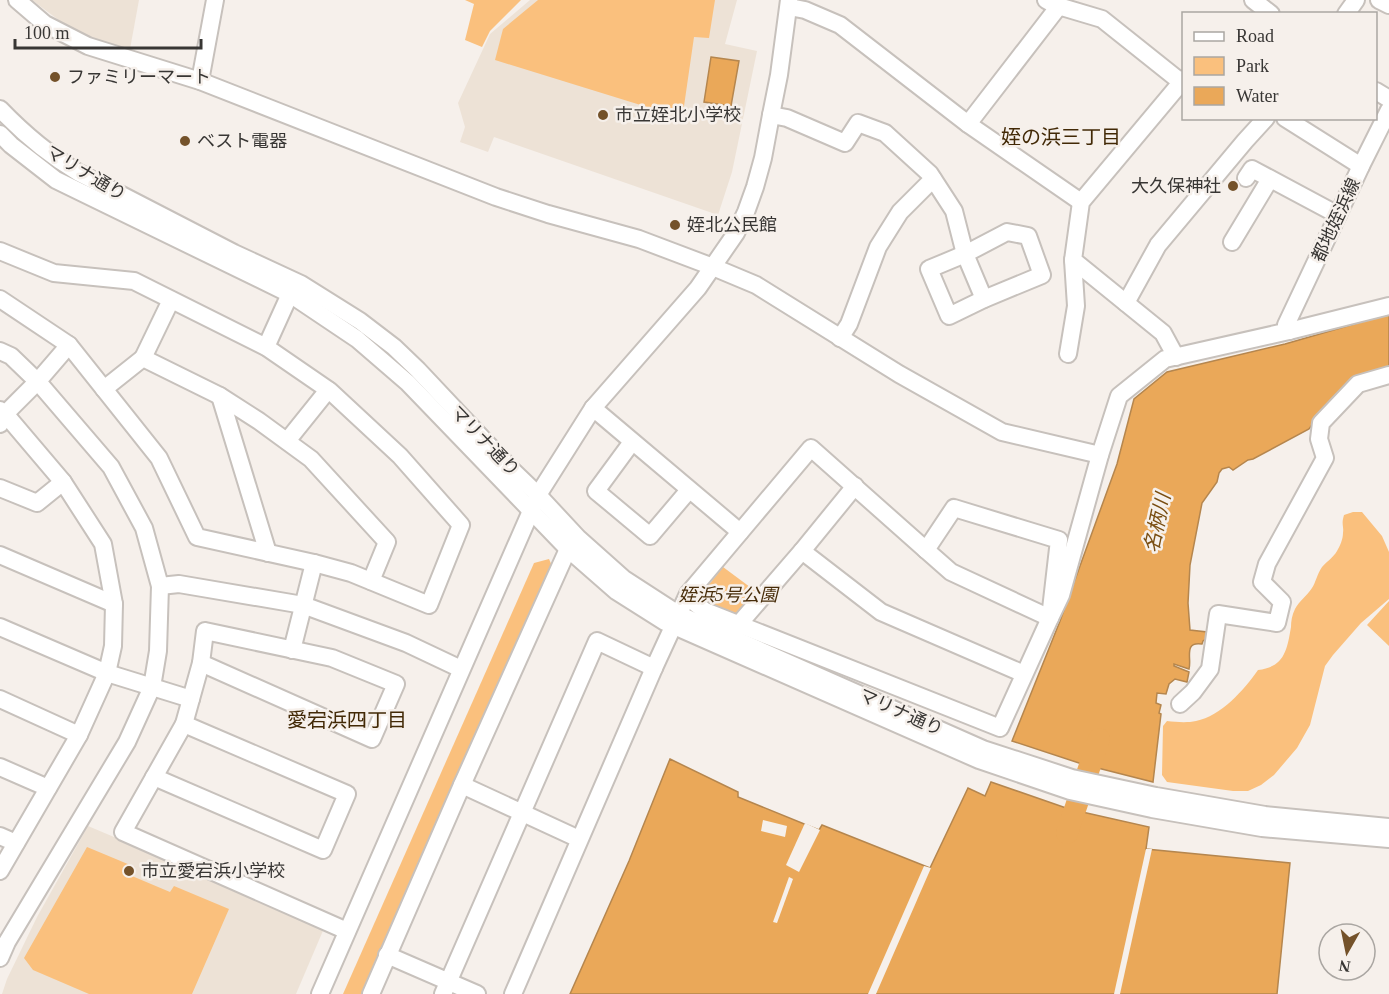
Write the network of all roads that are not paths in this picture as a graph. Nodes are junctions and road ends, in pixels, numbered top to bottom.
1 (17, 0) edge
2 (215, 0) edge
3 (1379, 0) edge
4 (1052, 3) edge
5 (789, 4) edge
6 (1253, 4) edge
7 (1389, 5) edge
8 (1267, 12) edge
9 (1182, 80) edge
10 (200, 81) junction
11 (0, 109) edge
12 (1389, 110) edge
13 (771, 115) junction
14 (1264, 120) edge
15 (1288, 120) edge
16 (968, 124) junction
17 (0, 134) edge
18 (1361, 166) junction
19 (1246, 178) dead end
20 (933, 179) junction
21 (1270, 179) junction
22 (1081, 202) junction
23 (1338, 215) junction
24 (1232, 242) dead end
25 (0, 251) edge
26 (965, 254) junction
27 (1073, 260) junction
28 (713, 267) junction
29 (296, 289) junction
30 (0, 298) edge
31 (984, 298) junction
32 (171, 300) junction
33 (1126, 303) junction
34 (1389, 306) edge
35 (1289, 331) junction
36 (840, 338) junction
37 (69, 345) junction
38 (266, 347) junction
39 (0, 351) edge
40 (1068, 354) dead end
41 (1176, 357) junction
42 (143, 358) junction
43 (1389, 375) edge
44 (38, 381) junction
45 (104, 389) junction
46 (328, 390) junction
47 (220, 396) junction
48 (593, 408) junction
49 (2, 416) edge
50 (287, 441) junction
51 (632, 442) junction
52 (1100, 455) junction
53 (63, 482) junction
54 (855, 486) junction
55 (0, 488) edge
56 (688, 490) junction
57 (538, 495) junction
58 (531, 511) junction
59 (740, 532) junction
60 (568, 549) junction
61 (927, 550) junction
62 (802, 551) junction
63 (268, 553) junction
64 (0, 555) edge
65 (314, 563) junction
66 (371, 581) junction
67 (160, 586) junction
68 (688, 594) junction
69 (114, 604) junction
70 (303, 605) junction
71 (1050, 618) junction
72 (676, 620) junction
73 (739, 624) junction
74 (0, 627) edge
75 (292, 650) junction
76 (201, 663) junction
77 (654, 668) junction
78 (461, 669) junction
79 (107, 673) junction
80 (1024, 674) junction
81 (152, 687) junction
82 (0, 699) edge
83 (191, 699) junction
84 (1180, 704) dead end
85 (184, 723) junction
86 (79, 735) junction
87 (0, 767) edge
88 (154, 777) junction
89 (462, 785) junction
90 (48, 788) junction
91 (1154, 803) junction
92 (522, 812) junction
93 (1389, 827) edge
94 (0, 836) edge
95 (579, 839) junction
96 (1389, 839) edge
97 (16, 843) junction
98 (0, 871) edge
99 (347, 931) junction
100 (387, 955) junction
101 (0, 958) edge
102 (446, 988) edge
103 (320, 994) edge
104 (371, 994) edge
105 (477, 994) edge
106 (513, 994) edge

1 - 10 street
2 - 10 street
3 - 7 street
4 - 9 street
4 - 16 street
5 - 13 street
5 - 16 street
6 - 8 street
9 - 22 street
10 - 28 street
11 - 29 street, マリナ通り
12 - 18 street, 都地姪浜線
13 - 20 street
13 - 28 street
14 - 33 street
15 - 18 street
16 - 22 street
17 - 29 street, マリナ通り
18 - 23 street, 都地姪浜線
19 - 21 street
20 - 26 street
20 - 36 street
21 - 23 street
21 - 24 street
22 - 27 street
23 - 35 street, 都地姪浜線
25 - 32 street
26 - 31 street
26 - 31 street
26 - 31 street
27 - 33 street
27 - 40 street
28 - 36 street
28 - 48 street
29 - 38 street
29 - 57 street, マリナ通り
29 - 58 street, マリナ通り
30 - 37 street
32 - 38 street
32 - 42 street
33 - 41 street
34 - 35 street
35 - 41 street
36 - 52 street
37 - 44 street
37 - 45 street
38 - 46 street
39 - 44 street
41 - 52 street
42 - 45 street
42 - 47 street
43 - 84 street
44 - 49 street
44 - 67 street
45 - 63 street
46 - 50 street
46 - 66 street
47 - 50 street
47 - 63 street
48 - 51 street
48 - 57 street
49 - 53 street
50 - 66 street
51 - 56 street
51 - 56 street
52 - 71 street
53 - 55 street
53 - 69 street
54 - 59 street
54 - 61 street
54 - 62 street
56 - 59 street
57 - 58 street
57 - 72 street, マリナ通り
58 - 60 street, マリナ通り
58 - 78 street
59 - 68 street
60 - 72 street, マリナ通り
60 - 89 street
61 - 71 street
61 - 71 street
62 - 73 street
62 - 80 street
63 - 65 street
64 - 69 street
65 - 66 street
65 - 70 street
67 - 70 street
67 - 81 street
68 - 72 street
68 - 73 street
69 - 79 street
70 - 75 street
70 - 78 street
71 - 80 street
72 - 77 street
72 - 91 street, マリナ通り
73 - 80 street
74 - 79 street
75 - 76 street
75 - 76 street
76 - 83 street
77 - 92 street
77 - 95 street
78 - 99 street
79 - 81 street
79 - 86 street
81 - 83 street
81 - 101 street
82 - 86 street
83 - 85 street
85 - 88 street
85 - 88 street
86 - 90 street
87 - 90 street
88 - 99 street
89 - 92 street
89 - 100 street
90 - 97 street
91 - 93 street
91 - 96 street
92 - 95 street
92 - 102 street
94 - 97 street
95 - 106 street
97 - 98 street
99 - 103 street
100 - 102 street
100 - 104 street
102 - 105 street

